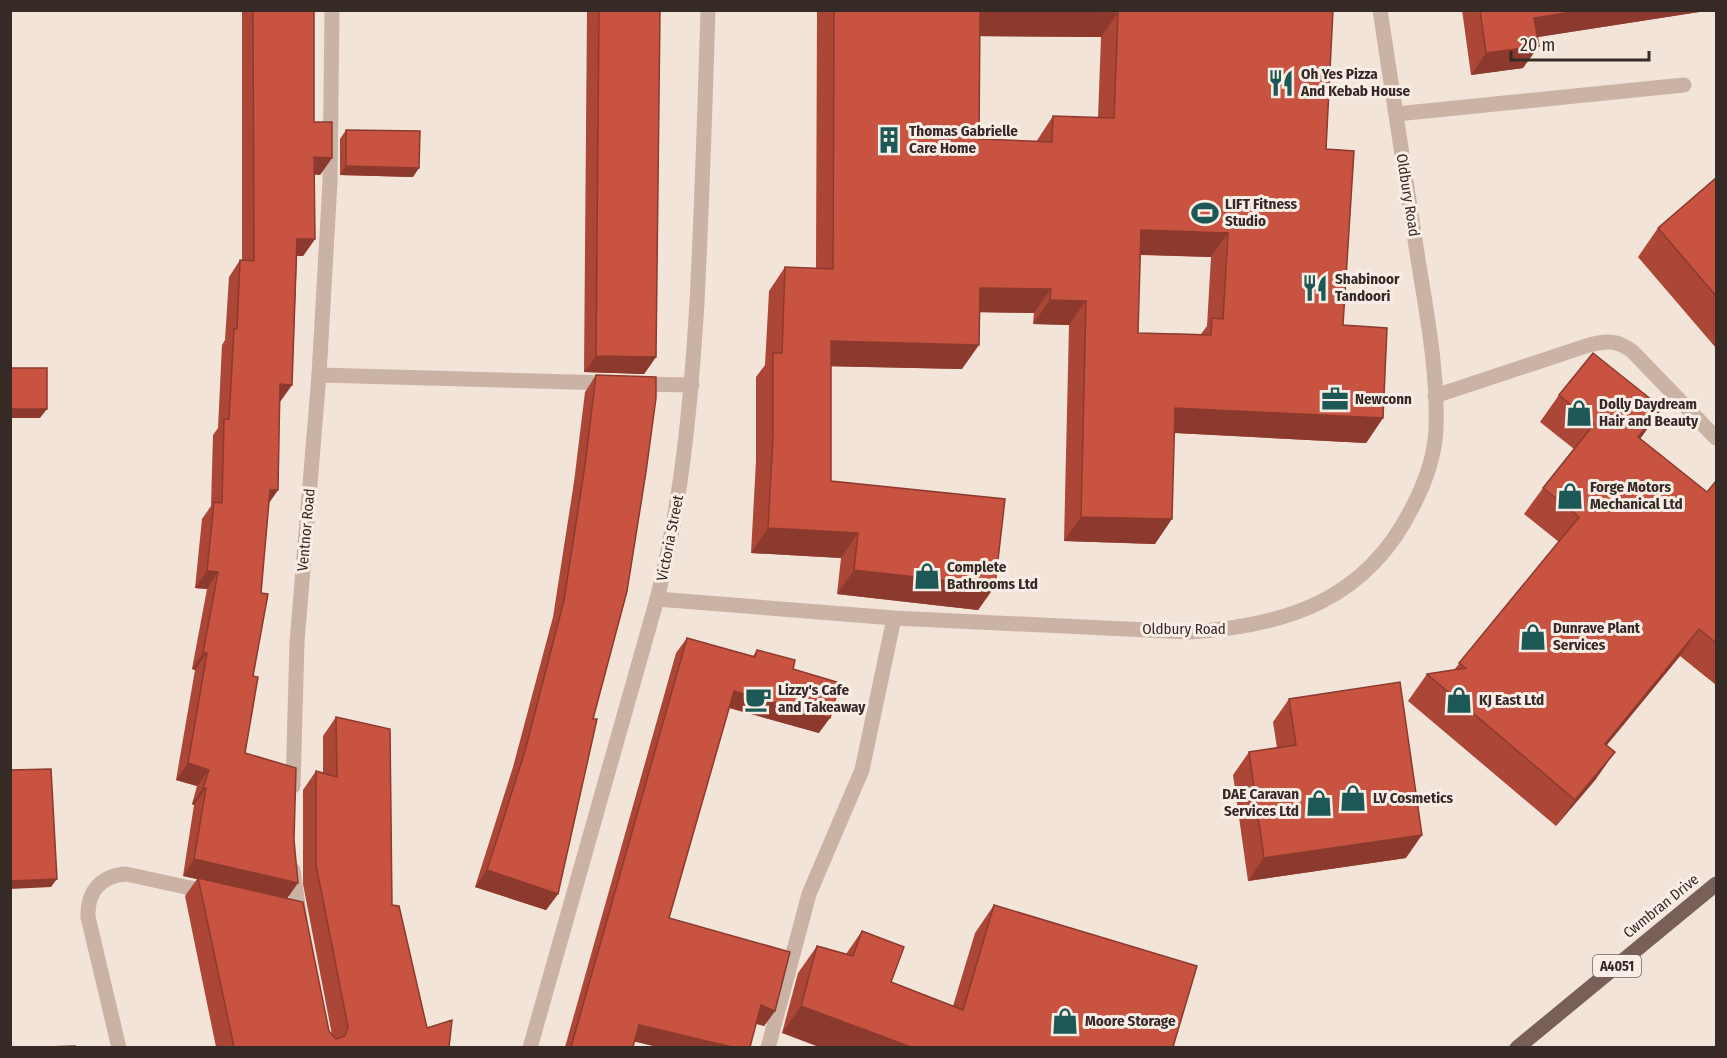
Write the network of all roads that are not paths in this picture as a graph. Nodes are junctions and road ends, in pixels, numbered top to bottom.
1 (332, 10) edge
2 (708, 10) edge
3 (1380, 10) edge
4 (1684, 85) dead end
5 (1396, 114) junction
6 (319, 375) junction
7 (692, 385) junction
8 (1435, 396) junction
9 (1716, 438) edge
10 (657, 599) junction
11 (894, 618) junction
12 (293, 797) edge
13 (292, 856) edge
14 (1716, 884) edge
15 (219, 894) edge
16 (303, 935) edge
17 (119, 1047) edge
18 (530, 1047) edge
19 (768, 1047) edge
20 (1517, 1047) edge

1 - 6 street, Ventnor Road
2 - 7 street, Victoria Street
3 - 5 street, Oldbury Road
4 - 5 street
5 - 8 street, Oldbury Road
6 - 7 street
6 - 12 street, Ventnor Road
7 - 10 street, Victoria Street
8 - 9 street
8 - 11 street, Oldbury Road
10 - 11 street, Oldbury Road
10 - 18 street, Victoria Street
11 - 19 street
13 - 16 street
14 - 20 main road, Cwmbran Drive / A4051
15 - 17 street

